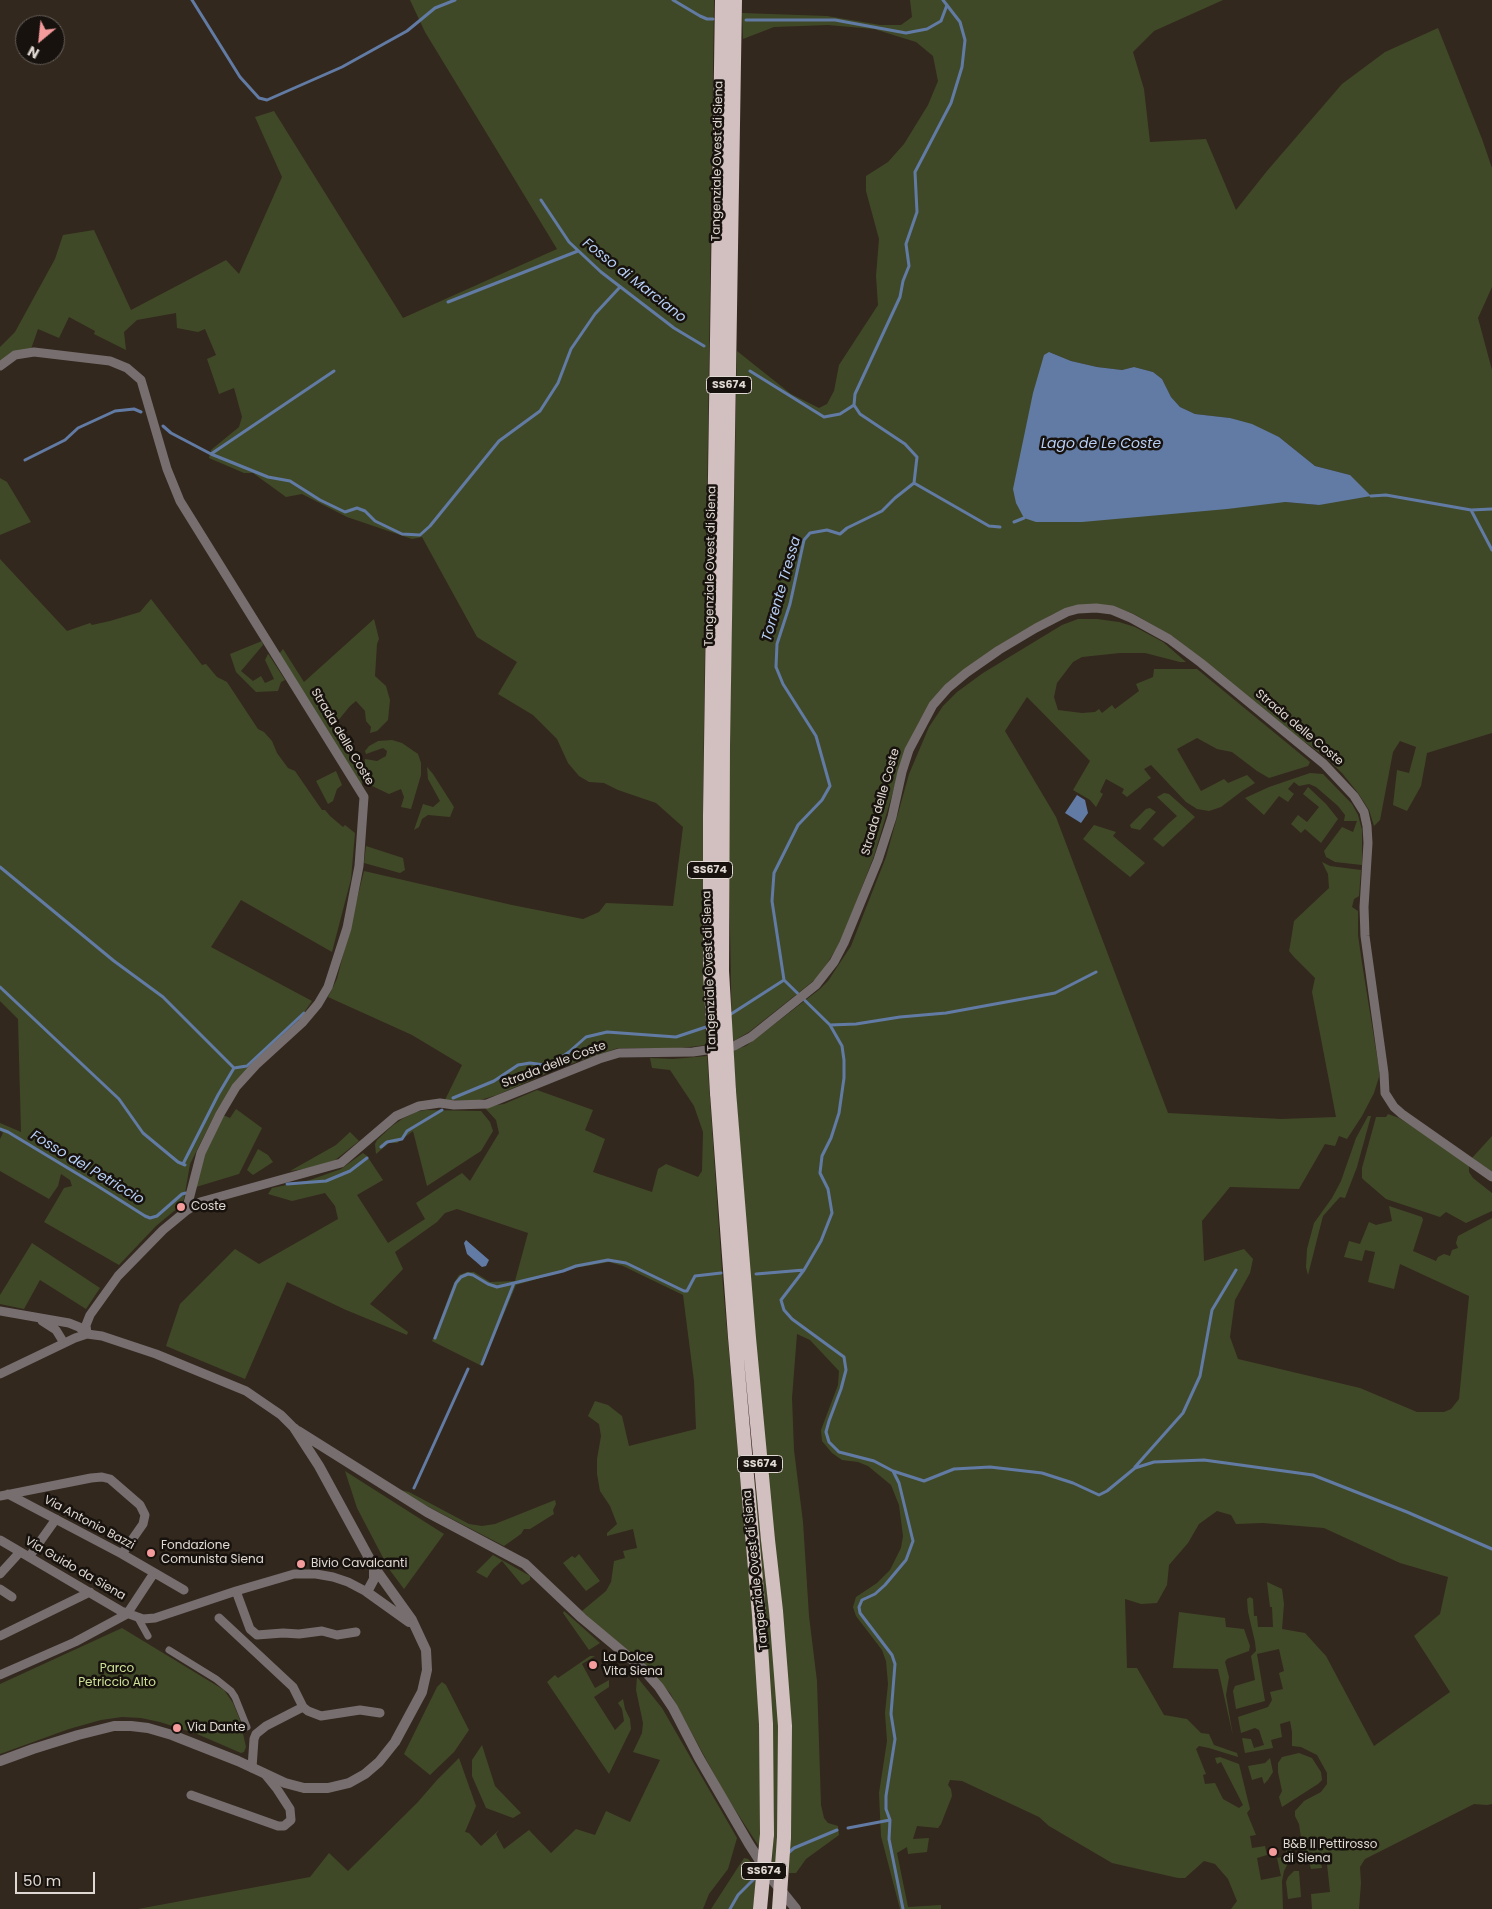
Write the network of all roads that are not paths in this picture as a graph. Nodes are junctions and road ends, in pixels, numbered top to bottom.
1 (722, 0) edge
2 (735, 0) edge
3 (0, 366) edge
4 (717, 769) junction
5 (723, 1092) junction
6 (1492, 1177) edge
7 (186, 1211) junction
8 (0, 1312) edge
9 (37, 1319) junction
10 (87, 1334) junction
11 (64, 1343) junction
12 (0, 1374) edge
13 (295, 1429) junction
14 (337, 1456) junction
15 (319, 1466) junction
16 (4, 1495) edge
17 (56, 1519) junction
18 (0, 1540) edge
19 (20, 1552) junction
20 (122, 1554) junction
21 (29, 1557) junction
22 (374, 1567) junction
23 (154, 1573) junction
24 (0, 1574) edge
25 (0, 1589) edge
26 (184, 1590) dead end
27 (236, 1591) junction
28 (90, 1592) junction
29 (367, 1592) junction
30 (12, 1597) dead end
31 (127, 1614) junction
32 (138, 1618) junction
33 (220, 1618) dead end
34 (356, 1632) dead end
35 (0, 1635) edge
36 (148, 1636) dead end
37 (420, 1637) junction
38 (169, 1650) dead end
39 (0, 1675) edge
40 (303, 1707) junction
41 (380, 1713) dead end
42 (248, 1727) dead end
43 (0, 1761) edge
44 (252, 1768) junction
45 (264, 1773) junction
46 (191, 1795) dead end
47 (760, 1909) edge
48 (779, 1909) edge
49 (796, 1909) edge

1 - 4 highway, Tangenziale Ovest di Siena / SS674
2 - 4 highway, Tangenziale Ovest di Siena / SS674
3 - 7 street, Strada delle Coste
4 - 5 highway, Tangenziale Ovest di Siena / SS674, bridge
5 - 47 highway, Tangenziale Ovest di Siena / SS674, bridge
5 - 48 highway, Tangenziale Ovest di Siena / SS674, bridge
6 - 7 street, Strada delle Coste
7 - 10 street, Strada delle Coste
8 - 9 street
9 - 10 street
9 - 11 street
10 - 11 street
10 - 13 street
11 - 12 street
13 - 14 street
13 - 15 street
14 - 15 street
14 - 49 street
15 - 22 street
16 - 17 street, Via Antonio Bazzi
16 - 20 street
17 - 20 street, Via Antonio Bazzi
17 - 21 street
18 - 19 street, Via Guido da Siena
19 - 21 street, Via Guido da Siena
19 - 24 street
20 - 23 street, Via Antonio Bazzi
21 - 28 street, Via Guido da Siena
22 - 29 street
22 - 37 street
23 - 26 street, Via Antonio Bazzi
23 - 31 street
25 - 30 street
27 - 29 street
27 - 32 street
27 - 34 street
28 - 31 street, Via Guido da Siena
28 - 35 street
29 - 37 street
31 - 32 street, Via Guido da Siena
31 - 39 street
32 - 36 street
33 - 40 street
37 - 45 street
38 - 42 street
40 - 41 street
40 - 44 street
43 - 44 street
44 - 45 street
45 - 46 street

